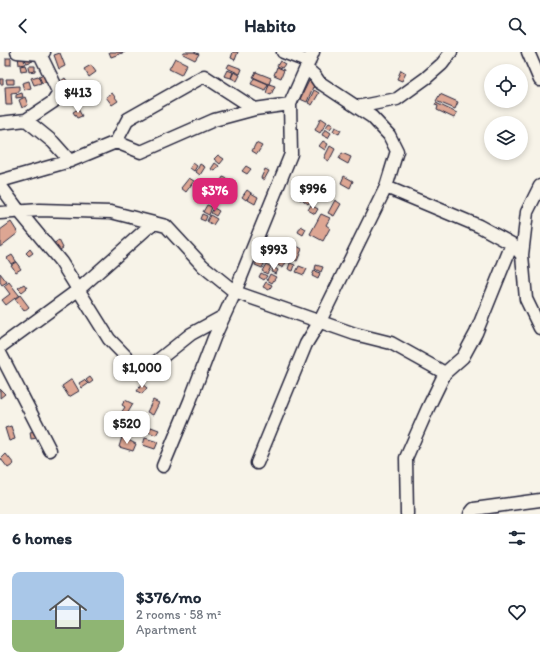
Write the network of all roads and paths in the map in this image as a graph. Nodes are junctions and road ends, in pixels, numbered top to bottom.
1 (16, 52) edge
2 (283, 52) edge
3 (451, 52) edge
4 (528, 52) edge
5 (42, 53) edge
6 (309, 61) edge
7 (540, 80) edge
8 (290, 104) junction
9 (357, 107) junction
10 (255, 109) junction
11 (26, 120) junction
12 (0, 123) edge
13 (116, 142) junction
14 (70, 161) junction
15 (0, 181) edge
16 (0, 184) edge
17 (386, 187) junction
18 (540, 188) edge
19 (19, 212) junction
20 (0, 213) edge
21 (153, 223) junction
22 (512, 244) junction
23 (522, 255) junction
24 (78, 290) junction
25 (235, 292) junction
26 (224, 316) junction
27 (320, 321) junction
28 (540, 328) edge
29 (0, 348) edge
30 (0, 353) edge
31 (445, 373) junction
32 (50, 450) dead end
33 (257, 463) dead end
34 (163, 466) dead end
35 (540, 500) edge
36 (407, 514) edge
37 (470, 514) edge

1 - 5 street
2 - 6 street
3 - 9 street
4 - 7 street
5 - 11 street
6 - 8 street
6 - 9 street
8 - 10 street
8 - 25 street
9 - 17 street
10 - 13 street
10 - 13 street
11 - 12 street
11 - 14 street
13 - 14 street
14 - 15 street
16 - 19 street
17 - 22 street
17 - 27 street
18 - 23 street
19 - 20 street
19 - 21 street
19 - 24 street
21 - 24 street
21 - 25 street
22 - 23 street
22 - 31 street
23 - 28 street
24 - 26 street
24 - 29 street
25 - 26 street
25 - 27 street
26 - 34 street
27 - 31 street
27 - 33 street
30 - 32 street
31 - 36 street
35 - 37 street

